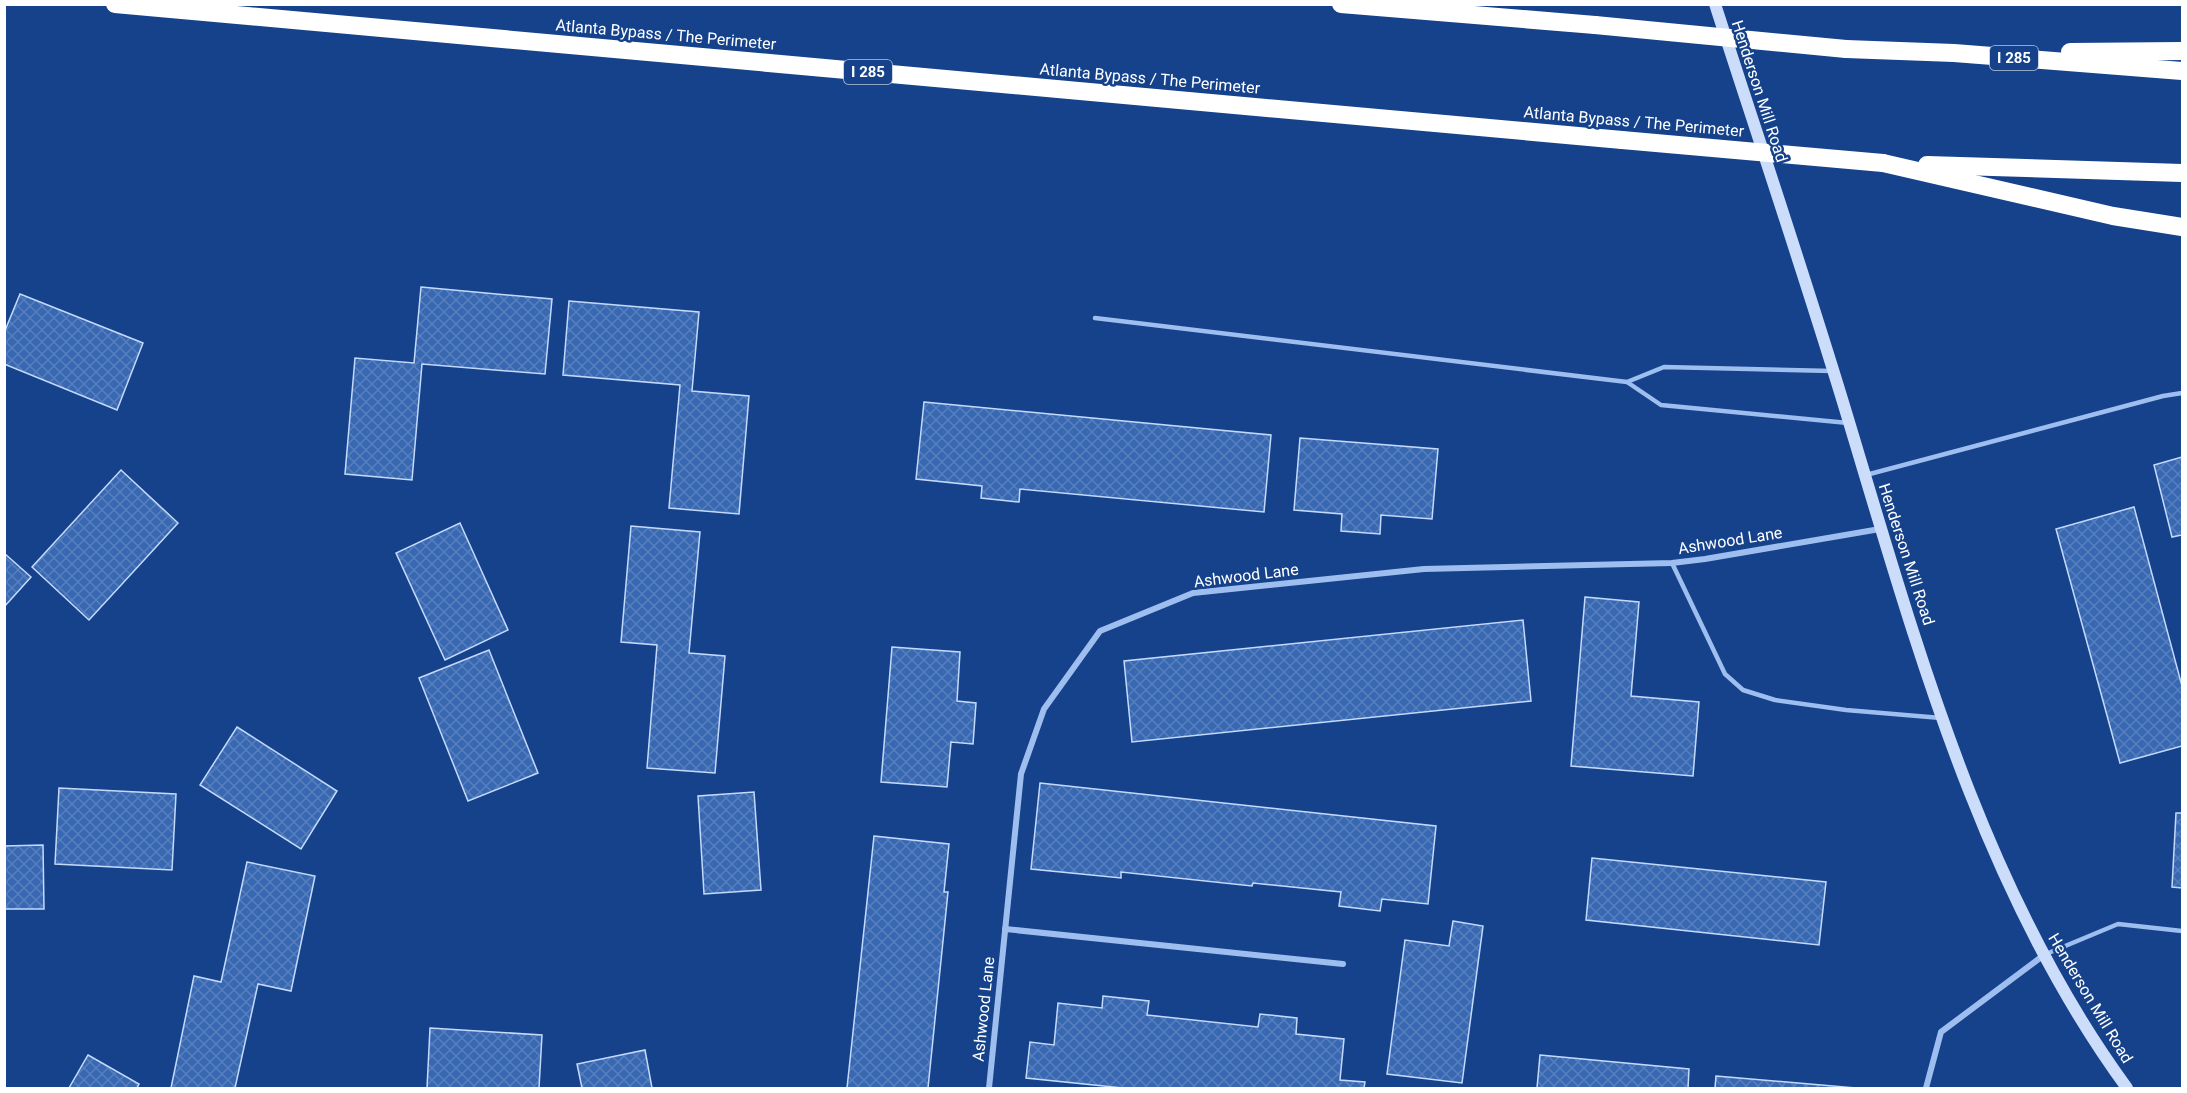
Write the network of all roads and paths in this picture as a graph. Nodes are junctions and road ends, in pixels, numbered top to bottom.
1 (115, 4) edge
2 (1341, 4) edge
3 (1715, 4) edge
4 (2182, 51) edge
5 (1954, 53) junction
6 (2182, 71) edge
7 (1883, 163) junction
8 (2182, 173) edge
9 (2182, 227) edge
10 (1095, 318) dead end
11 (1833, 371) junction
12 (1627, 382) junction
13 (2182, 393) edge
14 (1849, 423) junction
15 (1865, 475) junction
16 (1881, 529) junction
17 (1672, 563) junction
18 (1943, 718) junction
19 (1005, 929) junction
20 (2182, 931) edge
21 (2044, 955) junction
22 (1343, 964) dead end
23 (989, 1089) edge
24 (1926, 1089) edge
25 (2127, 1089) edge

1 - 7 highway, Atlanta Bypass / The Perimeter / I 285, bridge
2 - 5 highway, I 285, bridge
3 - 11 street, Henderson Mill Road
4 - 5 highway
5 - 6 highway, I 285
7 - 8 highway, Atlanta Bypass / The Perimeter / I 285
7 - 9 highway
10 - 12 lane
11 - 12 lane
11 - 14 street, Henderson Mill Road
12 - 14 lane
13 - 15 lane
14 - 15 street, Henderson Mill Road
15 - 16 street, Henderson Mill Road
16 - 17 street, Ashwood Lane
16 - 18 street, Henderson Mill Road
17 - 18 lane
17 - 19 street, Ashwood Lane
18 - 21 street, Henderson Mill Road
19 - 22 street
19 - 23 street, Ashwood Lane
20 - 21 lane
21 - 24 street
21 - 25 street, Henderson Mill Road

